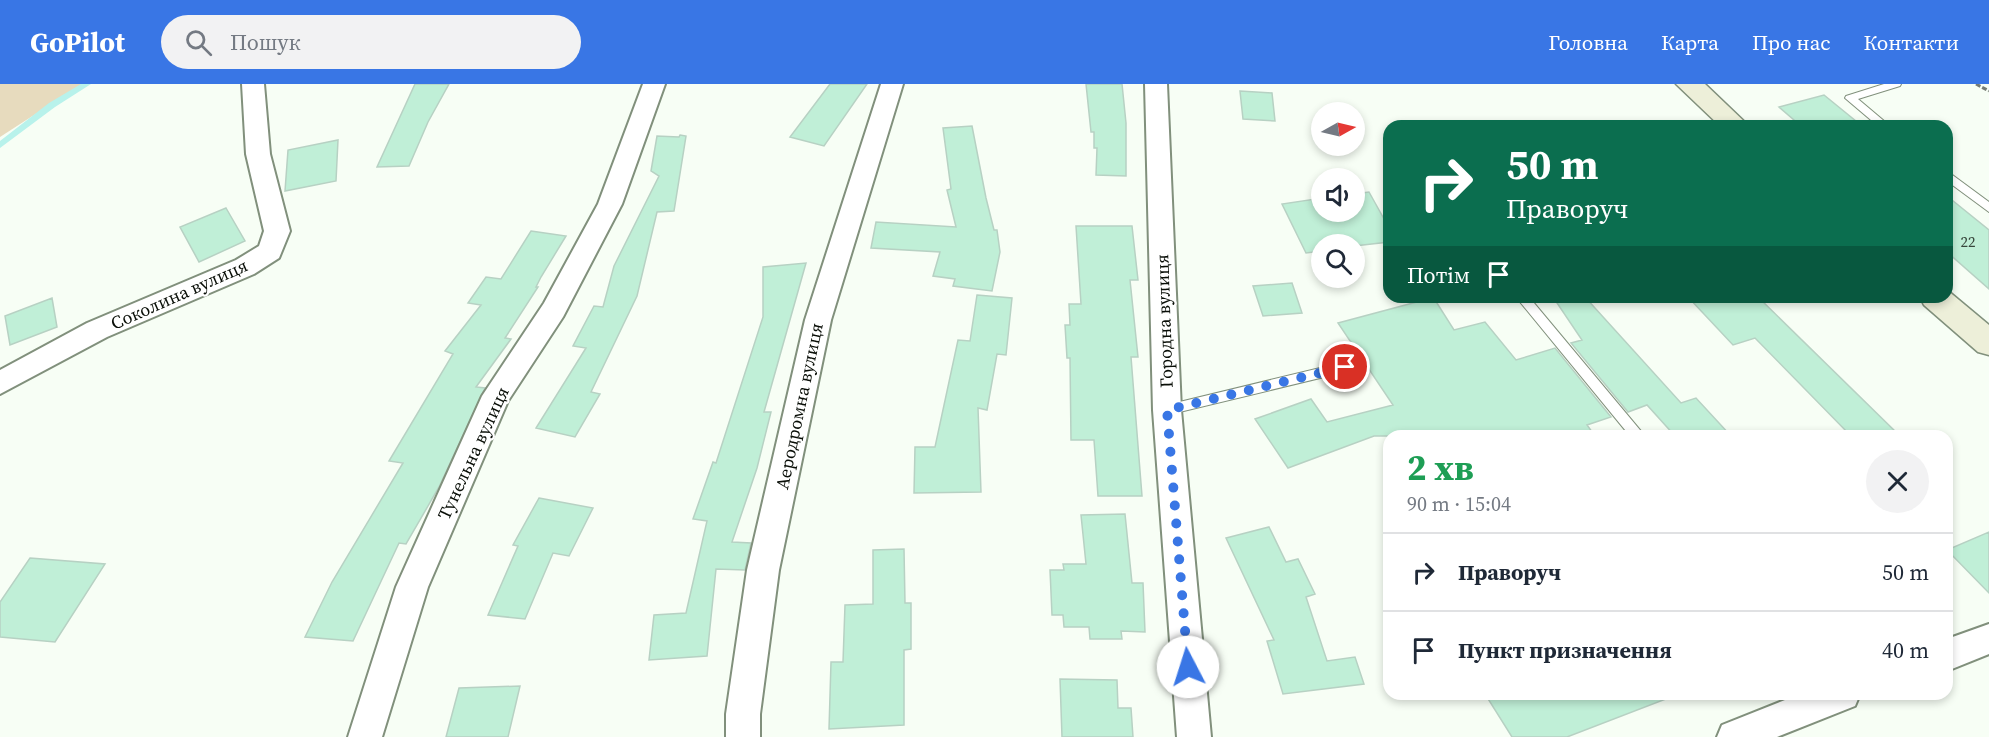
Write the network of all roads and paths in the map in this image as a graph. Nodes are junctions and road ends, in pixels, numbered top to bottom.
1 (254, 84) edge
2 (654, 84) edge
3 (892, 84) edge
4 (1156, 84) edge
5 (1689, 84) edge
6 (1896, 84) edge
7 (1976, 84) edge
8 (1989, 92) edge
9 (1729, 120) edge
10 (1878, 120) edge
11 (1953, 180) edge
12 (1989, 208) edge
13 (1527, 303) edge
14 (1942, 303) edge
15 (1989, 343) edge
16 (1345, 367) dead end
17 (0, 383) edge
18 (1167, 410) junction
19 (1633, 430) edge
20 (1989, 639) edge
21 (1953, 653) edge
22 (1828, 700) edge
23 (365, 737) edge
24 (743, 737) edge
25 (1194, 737) edge
26 (1734, 737) edge

1 - 17 street, Соколина вулиця
2 - 23 street, Тунельна вулиця
3 - 24 street, Аеродромна вулиця
4 - 18 street, Городна вулиця
5 - 9 main road
6 - 10 lane
7 - 8 path
11 - 12 lane
13 - 19 lane
14 - 15 main road
16 - 18 lane
18 - 25 street, Городна вулиця
20 - 21 street
22 - 26 street

